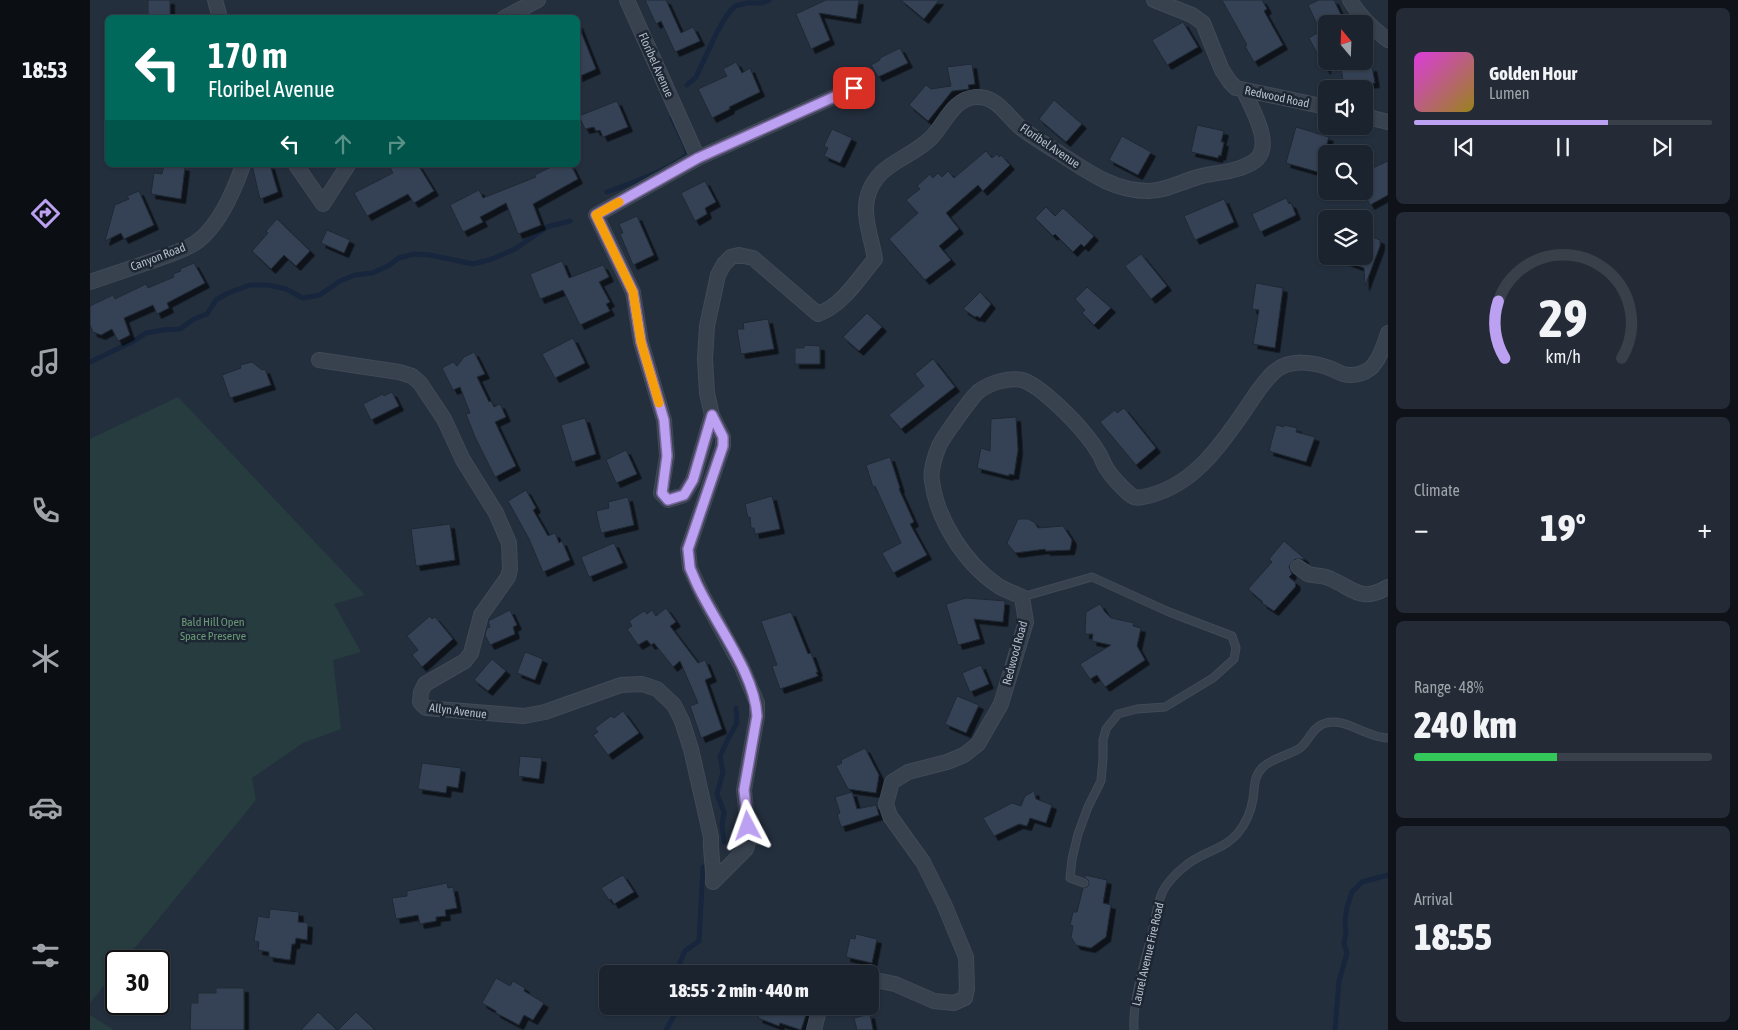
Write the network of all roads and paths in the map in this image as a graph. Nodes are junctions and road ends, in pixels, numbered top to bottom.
1 (215, 0) edge
2 (538, 0) edge
3 (627, 0) edge
4 (1154, 0) edge
5 (1350, 0) edge
6 (219, 15) edge
7 (510, 15) edge
8 (1388, 40) edge
9 (854, 88) dead end
10 (1244, 90) junction
11 (1318, 105) edge
12 (1373, 118) edge
13 (1388, 122) edge
14 (698, 158) junction
15 (242, 167) edge
16 (297, 167) edge
17 (347, 167) edge
18 (90, 282) edge
19 (1388, 333) edge
20 (319, 360) dead end
21 (712, 415) junction
22 (1298, 567) dead end
23 (1388, 587) edge
24 (1022, 597) junction
25 (1388, 738) edge
26 (730, 864) joint
27 (1084, 883) dead end
28 (879, 981) edge
29 (818, 1015) edge
30 (814, 1030) edge
31 (1134, 1030) edge

1 - 6 street
2 - 7 street
3 - 14 street, Floribel Avenue
4 - 10 street, Redwood Road
5 - 8 street
9 - 14 street, Floribel Avenue
10 - 11 street, Redwood Road
10 - 21 street, Floribel Avenue
12 - 13 street
14 - 21 street, Floribel Avenue
15 - 18 street, Canyon Road
16 - 17 street
19 - 24 street
20 - 26 street, Allyn Avenue
21 - 26 street, Floribel Avenue
22 - 23 street
24 - 27 lane
24 - 28 street, Redwood Road
25 - 31 lane, Laurel Avenue Fire Road
29 - 30 street

